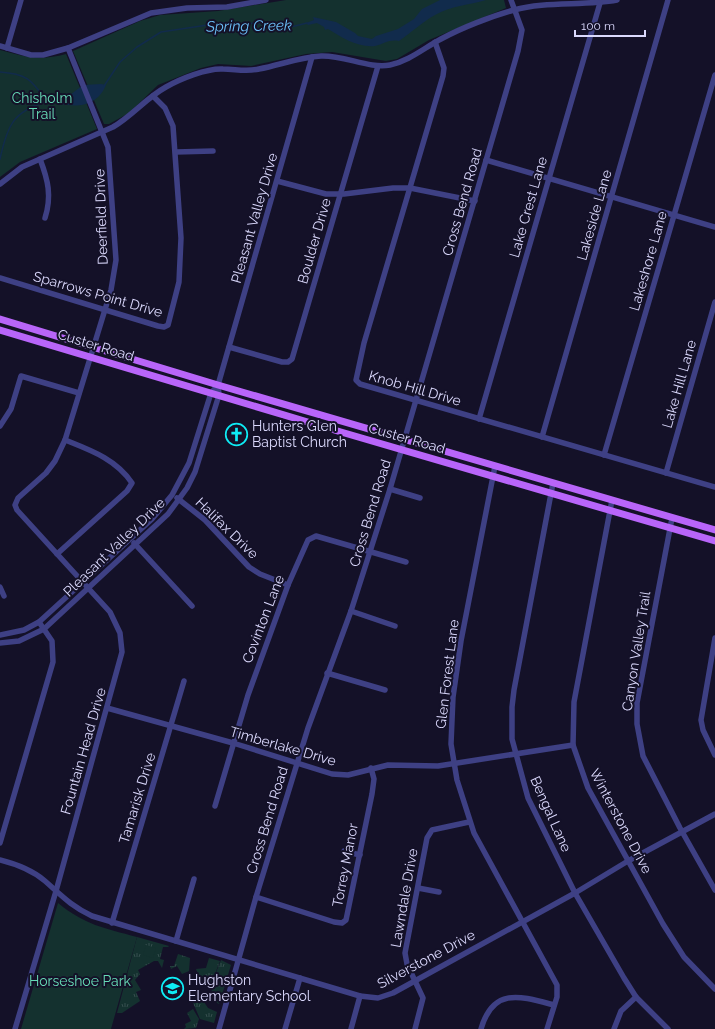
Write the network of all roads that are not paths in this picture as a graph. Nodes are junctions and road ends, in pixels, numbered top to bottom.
1 (21, 0) edge
2 (266, 0) edge
3 (511, 0) edge
4 (617, 0) edge
5 (668, 0) edge
6 (600, 3) junction
7 (515, 9) junction
8 (435, 42) junction
9 (0, 46) edge
10 (7, 48) junction
11 (68, 48) junction
12 (312, 57) junction
13 (378, 66) junction
14 (715, 74) edge
15 (153, 96) junction
16 (103, 132) junction
17 (213, 151) dead end
18 (176, 152) junction
19 (40, 159) junction
20 (486, 160) junction
21 (548, 178) junction
22 (277, 181) junction
23 (0, 184) edge
24 (410, 188) junction
25 (340, 194) junction
26 (612, 197) junction
27 (475, 201) junction
28 (674, 215) junction
29 (45, 218) dead end
30 (715, 227) edge
31 (0, 278) edge
32 (715, 302) edge
33 (105, 309) junction
34 (0, 319) edge
35 (0, 330) edge
36 (94, 347) junction
37 (229, 347) junction
38 (91, 357) junction
39 (218, 385) junction
40 (211, 393) junction
41 (79, 394) junction
42 (219, 395) junction
43 (416, 401) junction
44 (479, 419) junction
45 (0, 426) edge
46 (542, 437) junction
47 (65, 440) junction
48 (404, 440) junction
49 (401, 450) junction
50 (192, 455) junction
51 (604, 455) junction
52 (200, 457) junction
53 (495, 466) junction
54 (666, 473) junction
55 (493, 476) junction
56 (553, 483) junction
57 (715, 488) edge
58 (390, 489) junction
59 (551, 493) junction
60 (172, 495) junction
61 (420, 498) dead end
62 (179, 500) junction
63 (612, 500) junction
64 (17, 510) joint
65 (610, 511) junction
66 (672, 518) junction
67 (669, 528) junction
68 (715, 530) edge
69 (130, 539) junction
70 (714, 541) edge
71 (136, 545) junction
72 (370, 553) junction
73 (57, 554) junction
74 (406, 562) dead end
75 (82, 583) junction
76 (288, 585) junction
77 (0, 587) edge
78 (88, 589) junction
79 (4, 596) dead end
80 (192, 606) dead end
81 (351, 611) junction
82 (39, 622) junction
83 (395, 626) dead end
84 (44, 629) junction
85 (0, 635) edge
86 (715, 638) edge
87 (0, 644) edge
88 (326, 674) junction
89 (184, 681) dead end
90 (385, 690) dead end
91 (107, 708) junction
92 (170, 727) junction
93 (233, 744) junction
94 (573, 745) junction
95 (515, 754) junction
96 (715, 755) edge
97 (298, 763) junction
98 (454, 764) junction
99 (371, 768) junction
100 (215, 806) dead end
101 (715, 814) edge
102 (469, 822) junction
103 (682, 832) junction
104 (0, 843) edge
105 (344, 851) dead end
106 (360, 855) junction
107 (0, 860) edge
108 (628, 861) junction
109 (194, 879) dead end
110 (418, 888) junction
111 (715, 890) edge
112 (56, 891) junction
113 (439, 892) dead end
114 (576, 893) junction
115 (256, 897) junction
116 (522, 921) junction
117 (112, 923) junction
118 (176, 941) junction
119 (239, 959) junction
120 (300, 978) junction
121 (415, 980) junction
122 (715, 989) edge
123 (360, 996) junction
124 (636, 997) junction
125 (554, 1005) junction
126 (15, 1029) edge
127 (219, 1029) edge
128 (285, 1029) edge
129 (351, 1029) edge
130 (415, 1029) edge
131 (481, 1029) edge
132 (547, 1029) edge
133 (614, 1029) edge
134 (668, 1029) edge

1 - 10 street
2 - 11 street
3 - 7 street, Cross Bend Road
4 - 6 street
5 - 26 street, Lakeside Lane
6 - 7 street
6 - 21 street, Lake Crest Lane
7 - 8 street
7 - 20 street, Cross Bend Road
8 - 13 street
8 - 24 street, Knob Hill Drive
9 - 10 street
10 - 11 street
11 - 16 street, Deerfield Drive
12 - 13 street
12 - 15 street
12 - 22 street, Pleasant Valley Drive
13 - 25 street, Boulder Drive
14 - 28 street, Lakeshore Lane
15 - 16 street
15 - 18 street, Sparrows Point Drive
16 - 19 street
16 - 33 street, Deerfield Drive
17 - 18 street
18 - 33 street, Sparrows Point Drive
19 - 23 street
19 - 29 street
20 - 21 street
20 - 27 street, Cross Bend Road
21 - 26 street
21 - 44 street, Lake Crest Lane
22 - 25 street
22 - 37 street, Pleasant Valley Drive
24 - 25 street
24 - 27 street
24 - 43 street, Knob Hill Drive
25 - 37 street, Boulder Drive
26 - 28 street
26 - 46 street, Lakeside Lane
27 - 43 street, Cross Bend Road
28 - 30 street
28 - 51 street, Lakeshore Lane
31 - 33 street, Sparrows Point Drive
32 - 54 street, Lake Hill Lane
33 - 36 street, Deerfield Drive
34 - 36 main road, Custer Road
35 - 38 main road, Custer Road
36 - 38 street, Deerfield Drive
36 - 39 main road, Custer Road
37 - 39 street, Pleasant Valley Drive
38 - 40 main road, Custer Road
38 - 41 street, Deerfield Drive
39 - 40 street, Pleasant Valley Drive
39 - 42 street, Pleasant Valley Drive
39 - 48 main road, Custer Road
40 - 42 main road, Custer Road
40 - 50 street, Pleasant Valley Drive
41 - 45 street
41 - 47 street, Deerfield Drive
42 - 49 main road, Custer Road
42 - 52 street, Pleasant Valley Drive
43 - 44 street, Knob Hill Drive
43 - 48 street, Cross Bend Road
44 - 46 street, Knob Hill Drive
46 - 51 street, Knob Hill Drive
47 - 64 street, Deerfield Drive
47 - 73 street
48 - 49 street, Cross Bend Road
48 - 53 main road, Custer Road
49 - 55 main road, Custer Road
49 - 58 street, Cross Bend Road
50 - 52 street
50 - 60 street, Pleasant Valley Drive
51 - 54 street, Knob Hill Drive
52 - 62 street, Pleasant Valley Drive
53 - 55 street, Glen Forest Lane
53 - 56 main road, Custer Road
54 - 57 street, Knob Hill Drive
55 - 59 main road, Custer Road
55 - 98 street, Glen Forest Lane
56 - 59 street, Bengal Lane
56 - 63 main road, Custer Road
58 - 61 street
58 - 72 street, Cross Bend Road
59 - 65 main road, Custer Road
59 - 95 street, Bengal Lane
60 - 62 street, Halifax Drive
60 - 69 street, Pleasant Valley Drive
62 - 71 street, Pleasant Valley Drive
62 - 76 street, Halifax Drive
63 - 65 street, Winterstone Drive
63 - 66 main road, Custer Road
64 - 73 street, Fountain Head Drive
65 - 67 main road, Custer Road
65 - 94 street, Winterstone Drive
66 - 67 street, Canyon Valley Trail
66 - 68 main road, Custer Road
67 - 70 main road, Custer Road
67 - 103 street, Canyon Valley Trail
68 - 70 street
69 - 71 street
69 - 75 street, Pleasant Valley Drive
71 - 78 street, Pleasant Valley Drive
71 - 80 street
72 - 74 street, Covinton Lane
72 - 76 street, Covinton Lane
72 - 81 street, Cross Bend Road
73 - 75 street, Fountain Head Drive
75 - 78 street, Fountain Head Drive
75 - 82 street, Pleasant Valley Drive
76 - 93 street, Covinton Lane
77 - 79 street
78 - 84 street, Pleasant Valley Drive
78 - 91 street, Fountain Head Drive
81 - 83 street
81 - 88 street, Cross Bend Road
82 - 84 street
82 - 85 street, Pleasant Valley Drive
84 - 87 street, Pleasant Valley Drive
84 - 104 street
86 - 96 street
88 - 90 street
88 - 97 street, Cross Bend Road
89 - 92 street, Tamarisk Drive
91 - 92 street, Timberlake Drive
91 - 112 street, Fountain Head Drive
92 - 93 street, Timberlake Drive
92 - 117 street, Tamarisk Drive
93 - 97 street, Timberlake Drive
93 - 100 street, Covinton Lane
94 - 95 street, Timberlake Drive
94 - 108 street, Winterstone Drive
95 - 98 street, Timberlake Drive
95 - 114 street, Bengal Lane
97 - 99 street, Timberlake Drive
97 - 115 street, Cross Bend Road
98 - 99 street, Timberlake Drive
98 - 102 street, Glen Forest Lane
99 - 106 street, Torrey Manor
101 - 103 street, Silverstone Drive
102 - 110 street, Lawndale Drive
102 - 116 street, Glen Forest Lane
103 - 108 street, Silverstone Drive
103 - 111 street, Canyon Valley Trail
105 - 106 street
106 - 115 street, Torrey Manor
107 - 112 street, Silverstone Drive
108 - 114 street, Silverstone Drive
108 - 122 street, Winterstone Drive
109 - 118 street
110 - 113 street
110 - 121 street, Lawndale Drive
112 - 117 street, Silverstone Drive
112 - 126 street, Fountain Head Drive
114 - 116 street, Silverstone Drive
114 - 124 street, Bengal Lane
115 - 119 street, Cross Bend Road
116 - 121 street, Silverstone Drive
116 - 125 street, Glen Forest Lane
117 - 118 street, Silverstone Drive
118 - 119 street, Silverstone Drive
119 - 120 street, Silverstone Drive
119 - 127 street, Cross Bend Road
120 - 123 street, Silverstone Drive
120 - 128 street
121 - 123 street, Silverstone Drive
121 - 130 street, Lawndale Drive
123 - 129 street
124 - 133 street
124 - 134 street, Bengal Lane
125 - 131 street
125 - 132 street, Glen Forest Lane

